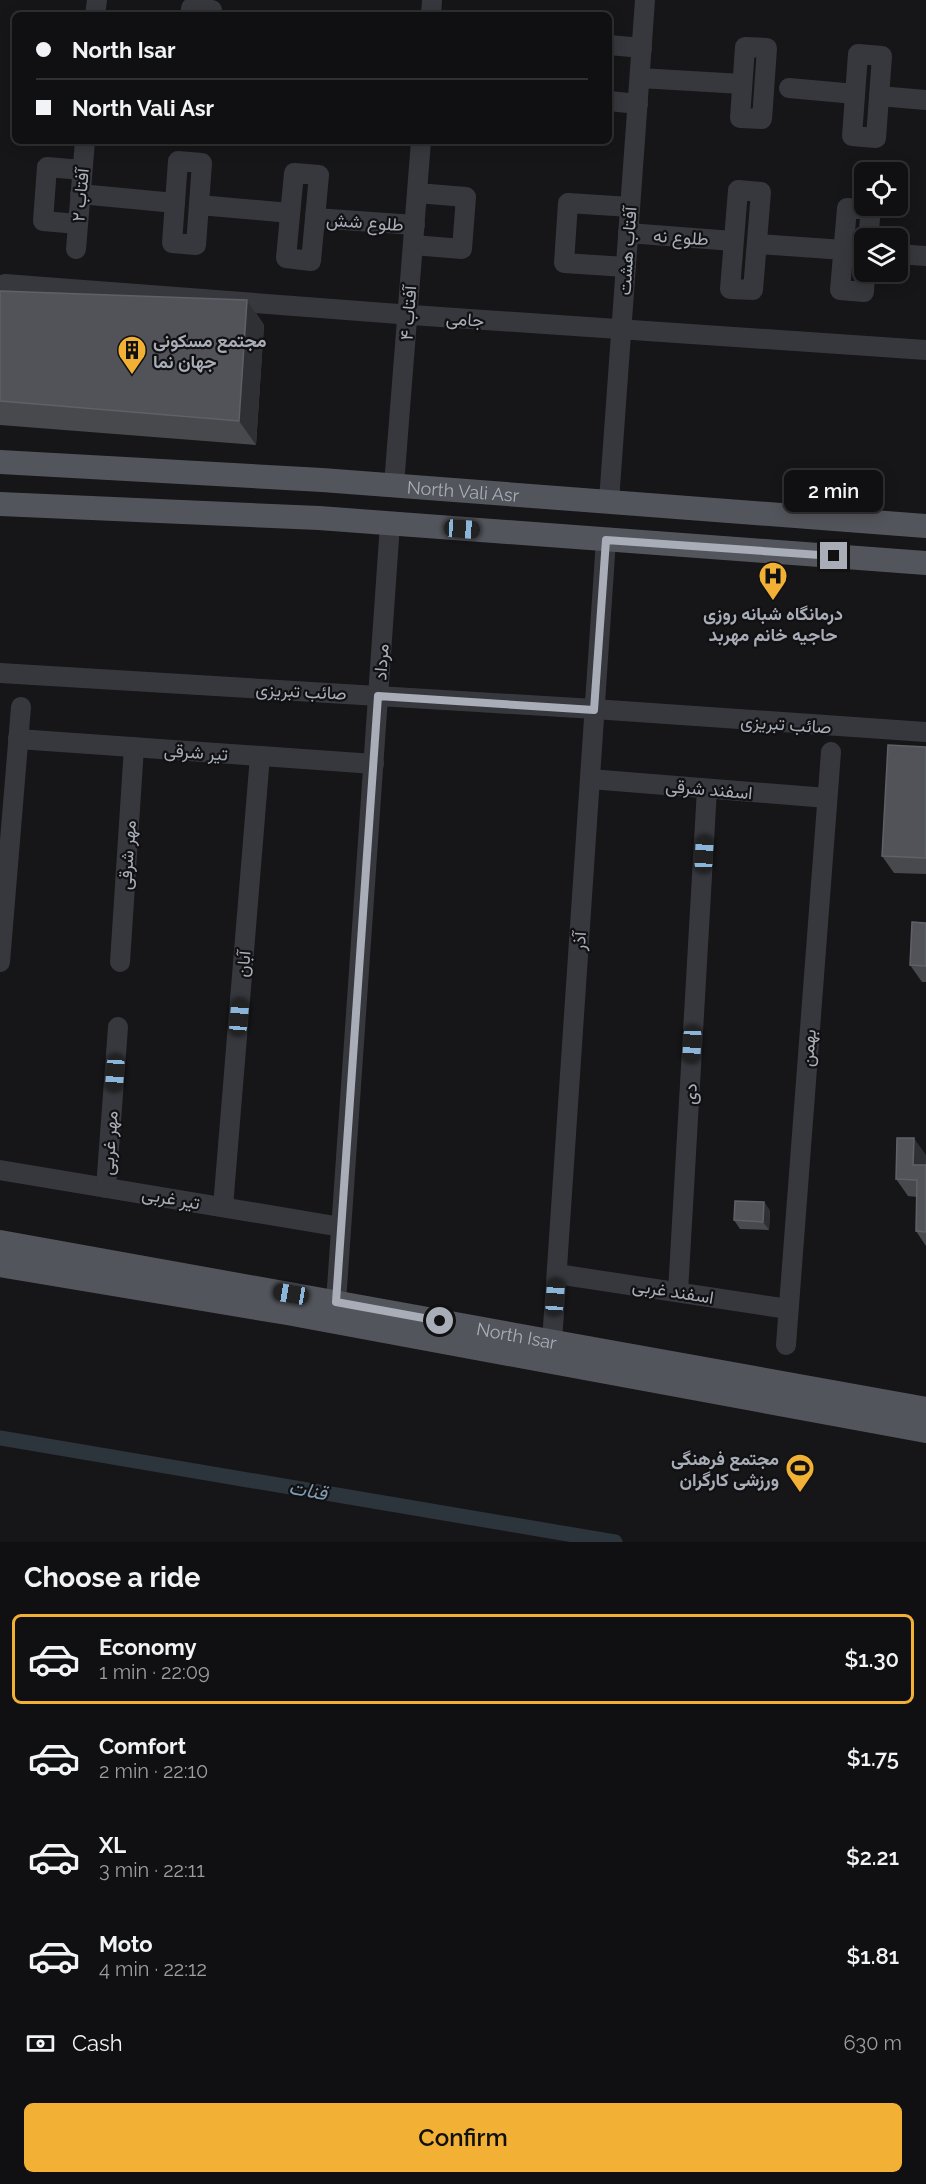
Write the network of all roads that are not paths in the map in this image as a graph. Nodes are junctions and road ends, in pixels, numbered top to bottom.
1 (645, 0) edge
2 (190, 12) edge
3 (212, 12) edge
4 (612, 45) edge
5 (642, 48) junction
6 (640, 78) junction
7 (742, 84) dead end
8 (789, 88) dead end
9 (855, 94) junction
10 (879, 96) junction
11 (926, 100) edge
12 (612, 101) edge
13 (638, 104) junction
14 (85, 144) edge
15 (421, 144) edge
16 (82, 170) junction
17 (417, 193) junction
18 (80, 194) junction
19 (175, 203) junction
20 (199, 205) junction
21 (630, 207) junction
22 (290, 213) junction
23 (315, 218) junction
24 (78, 224) junction
25 (415, 225) junction
26 (869, 228) edge
27 (628, 233) junction
28 (733, 241) junction
29 (757, 244) junction
30 (413, 245) junction
31 (76, 249) dead end
32 (844, 250) junction
33 (908, 255) edge
34 (926, 256) edge
35 (626, 267) junction
36 (865, 282) edge
37 (5, 284) dead end
38 (408, 315) junction
39 (621, 329) junction
40 (926, 350) edge
41 (0, 462) edge
42 (394, 485) junction
43 (609, 501) junction
44 (0, 504) edge
45 (390, 524) junction
46 (926, 526) edge
47 (606, 540) junction
48 (926, 563) edge
49 (0, 674) edge
50 (378, 696) junction
51 (21, 707) dead end
52 (594, 710) junction
53 (926, 732) edge
54 (18, 739) junction
55 (134, 747) junction
56 (831, 752) dead end
57 (260, 756) junction
58 (374, 764) junction
59 (590, 779) junction
60 (707, 789) junction
61 (827, 798) junction
62 (0, 962) edge
63 (120, 962) dead end
64 (118, 1027) dead end
65 (0, 1170) edge
66 (106, 1188) junction
67 (223, 1207) junction
68 (341, 1227) junction
69 (0, 1242) edge
70 (0, 1265) edge
71 (557, 1274) junction
72 (678, 1292) junction
73 (336, 1302) junction
74 (788, 1309) junction
75 (438, 1331) junction
76 (552, 1342) junction
77 (786, 1345) dead end
78 (926, 1409) edge
79 (926, 1431) edge

1 - 5 street, آفتاب هشت
2 - 3 street
4 - 5 street
5 - 6 street, آفتاب هشت
6 - 7 street
6 - 13 street, آفتاب هشت
8 - 9 street
9 - 10 street
9 - 10 street
10 - 11 street
12 - 13 street
13 - 21 street, آفتاب هشت
14 - 16 street, آفتاب ۲
15 - 17 street, آفتاب ۴
16 - 18 street, آفتاب ۲
16 - 24 street
17 - 25 street, آفتاب ۴
17 - 30 street
18 - 19 street
18 - 24 street, آفتاب ۲
19 - 20 street
19 - 20 street
20 - 22 street
21 - 27 street, آفتاب هشت
21 - 35 street
22 - 23 street
22 - 23 street
23 - 25 street, طلوع شش
24 - 31 street, آفتاب ۲
25 - 30 street, آفتاب ۴
26 - 32 street
27 - 28 street, طلوع نه
27 - 35 street, آفتاب هشت
28 - 29 street
28 - 29 street
29 - 32 street
30 - 38 street, آفتاب ۴
32 - 36 street
33 - 34 street
35 - 39 street, آفتاب هشت
37 - 38 street, جامی
38 - 39 street, جامی
38 - 42 street, آفتاب ۴
39 - 40 street, جامی
39 - 43 street, آفتاب هشت
41 - 42 main road, North Vali Asr
42 - 43 main road, North Vali Asr
43 - 46 main road, North Vali Asr
44 - 45 main road
45 - 47 main road
45 - 50 street, مرداد
47 - 48 main road
47 - 52 street, آذر
49 - 50 street, صائب تبریزی
50 - 52 street, صائب تبریزی
50 - 58 street, مرداد
51 - 54 street
52 - 53 street, صائب تبریزی
52 - 59 street, آذر
54 - 55 street, تیر شرقی
54 - 62 street
55 - 57 street, تیر شرقی
55 - 63 street, مهر شرقی
56 - 61 street, بهمن
57 - 58 street, تیر شرقی
57 - 67 street, آبان
58 - 68 street, مرداد
59 - 60 street, اسفند شرقی
59 - 71 street, آذر
60 - 61 street, اسفند شرقی
60 - 72 street, دی
61 - 74 street, بهمن
64 - 66 street, مهر غربی
65 - 66 street, تیر غربی
66 - 67 street, تیر غربی
67 - 68 street, تیر غربی
68 - 73 street, مرداد
69 - 73 main road, North Isar
70 - 75 main road, North Isar
71 - 72 street, اسفند غربی
71 - 76 street, آذر
72 - 74 street, اسفند غربی
73 - 75 main road, North Isar
74 - 77 street, بهمن
75 - 76 main road, North Isar
75 - 79 main road, North Isar
76 - 78 main road, North Isar

